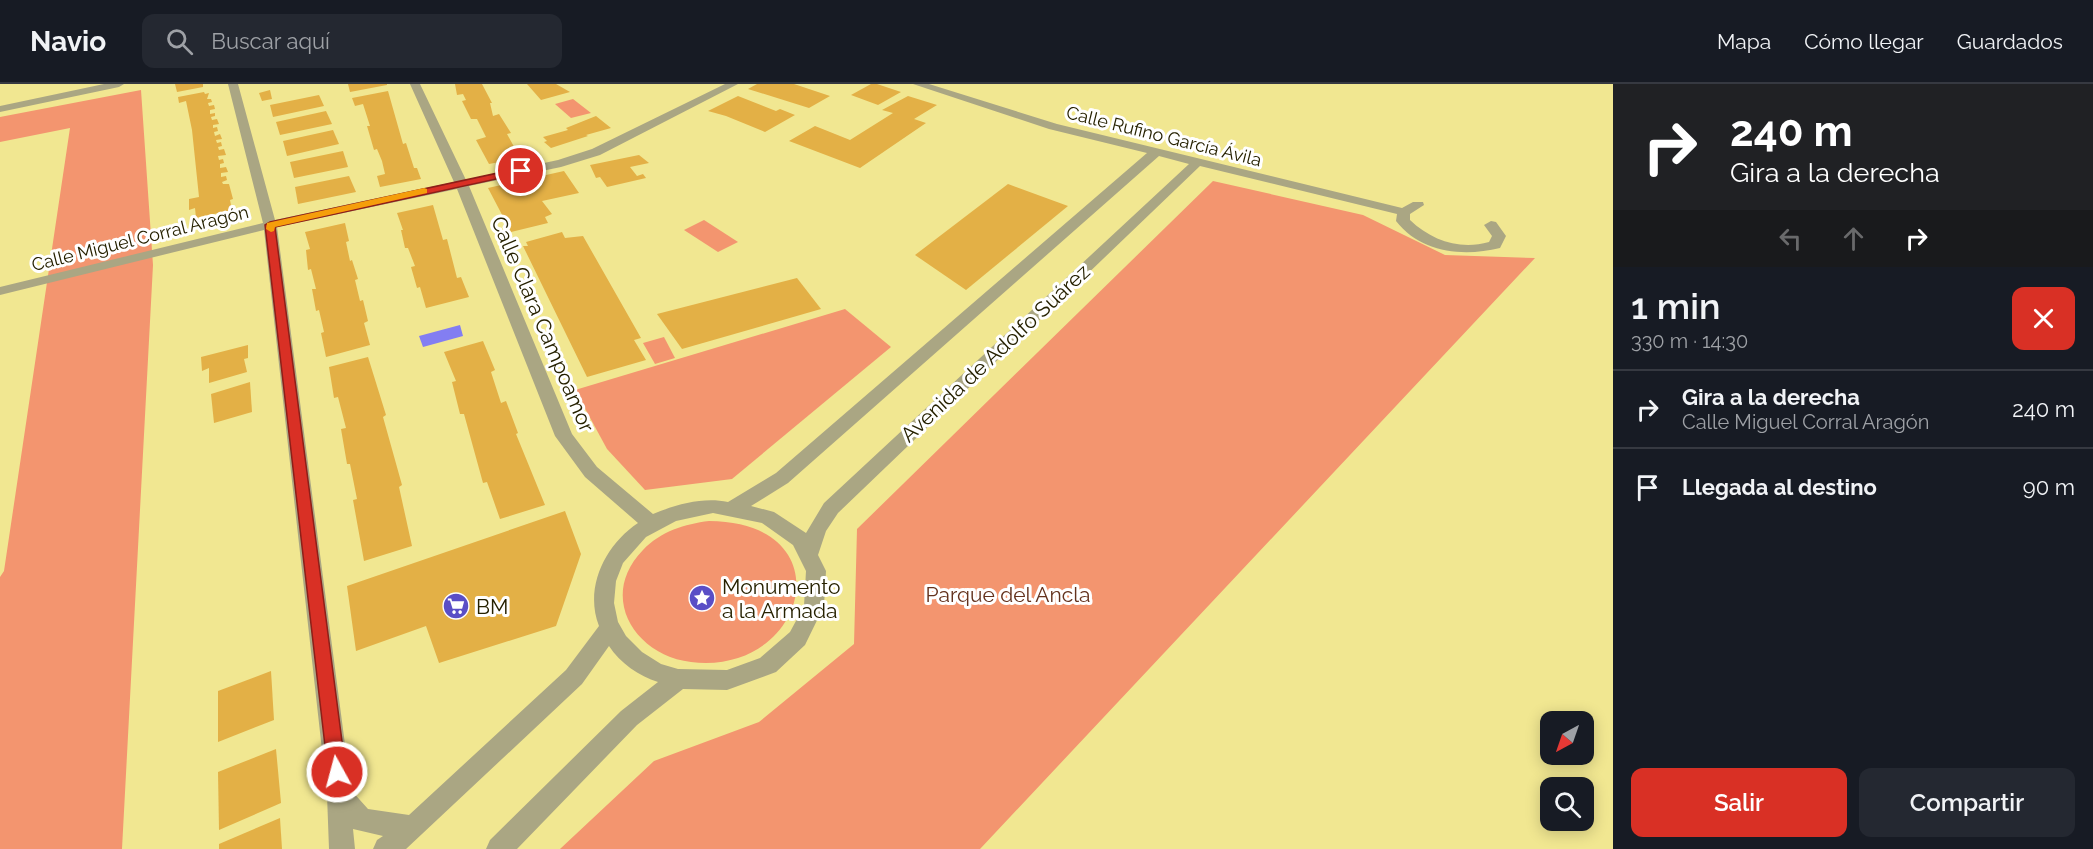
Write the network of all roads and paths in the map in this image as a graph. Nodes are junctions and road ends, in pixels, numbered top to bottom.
1 (119, 84) edge
2 (233, 84) edge
3 (415, 84) edge
4 (733, 84) edge
5 (918, 84) edge
6 (0, 109) edge
7 (1155, 153) junction
8 (1197, 163) junction
9 (461, 183) junction
10 (1418, 205) dead end
11 (1404, 212) junction
12 (270, 225) junction
13 (1491, 225) dead end
14 (0, 291) edge
15 (735, 507) junction
16 (652, 524) junction
17 (809, 554) junction
18 (609, 629) junction
19 (679, 679) junction
20 (339, 795) junction
21 (413, 828) junction
22 (342, 849) edge
23 (386, 849) edge
24 (499, 849) edge

1 - 6 street
2 - 12 street
3 - 9 street, Calle Clara Campoamor
4 - 9 street, Calle Miguel Corral Aragón
5 - 7 street, Calle Rufino García Ávila
7 - 8 street, Calle Rufino García Ávila
7 - 15 street, Avenida de Adolfo Suárez
8 - 11 street, Calle Rufino García Ávila
8 - 17 street, Avenida de Adolfo Suárez
9 - 12 street, Calle Miguel Corral Aragón
9 - 16 street, Calle Clara Campoamor
10 - 11 street
11 - 13 street
12 - 14 street, Calle Miguel Corral Aragón
12 - 20 street
15 - 16 street
15 - 17 street
16 - 18 street
17 - 19 street
18 - 19 street
18 - 21 street
19 - 24 street
20 - 21 street
20 - 22 street
21 - 23 street

